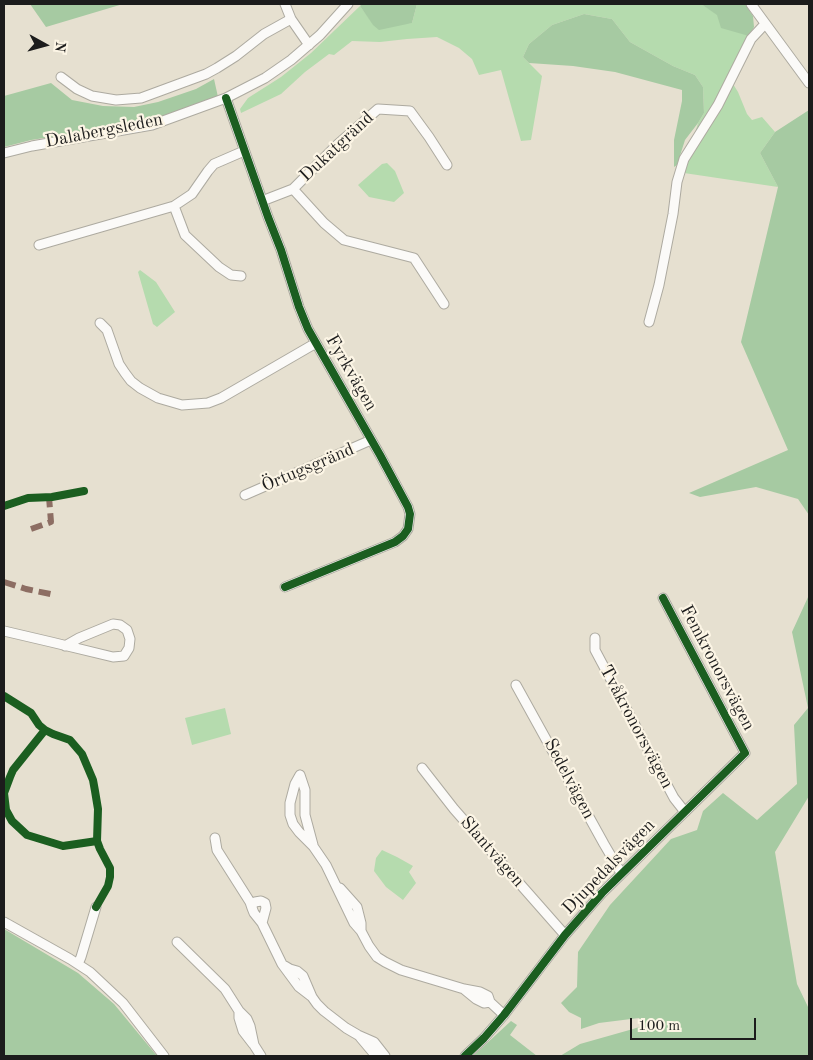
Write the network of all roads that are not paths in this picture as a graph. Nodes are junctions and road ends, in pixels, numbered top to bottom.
1 (286, 4) edge
2 (348, 4) edge
3 (750, 4) edge
4 (291, 19) junction
5 (765, 24) junction
6 (309, 45) junction
7 (61, 77) dead end
8 (809, 83) edge
9 (226, 98) junction
10 (244, 151) junction
11 (4, 153) edge
12 (447, 165) dead end
13 (293, 189) junction
14 (262, 201) junction
15 (174, 206) junction
16 (39, 245) dead end
17 (240, 276) dead end
18 (444, 304) dead end
19 (649, 322) dead end
20 (100, 323) dead end
21 (316, 343) junction
22 (371, 440) junction
23 (245, 495) dead end
24 (285, 586) dead end
25 (663, 598) dead end
26 (4, 631) edge
27 (595, 638) dead end
28 (65, 646) junction
29 (516, 685) dead end
30 (745, 753) joint
31 (422, 768) dead end
32 (685, 812) junction
33 (305, 815) junction
34 (291, 819) junction
35 (215, 838) dead end
36 (313, 846) junction
37 (621, 873) junction
38 (96, 906) dead end
39 (252, 908) junction
40 (4, 922) edge
41 (262, 923) junction
42 (566, 934) junction
43 (177, 942) dead end
44 (78, 964) junction
45 (504, 1015) junction
46 (358, 1035) junction
47 (164, 1056) edge
48 (260, 1056) edge
49 (376, 1056) edge
50 (385, 1056) edge
51 (465, 1056) edge

1 - 4 street
2 - 6 street, Dalabergsleden
3 - 5 street
4 - 6 street
4 - 7 street
5 - 8 street
5 - 19 street
6 - 9 street, Dalabergsleden
9 - 10 street, Fyrkvägen
9 - 11 street, Dalabergsleden
10 - 14 street, Fyrkvägen
10 - 15 street
12 - 13 street, Dukatgränd
13 - 14 street, Dukatgränd
13 - 18 street
14 - 21 street, Fyrkvägen
15 - 16 street
15 - 17 street
20 - 21 street
21 - 22 street, Fyrkvägen
22 - 23 street, Örtugsgränd
22 - 24 street, Fyrkvägen
25 - 30 street, Femkronorsvägen
26 - 28 street
27 - 32 street, Tvåkronorsvägen
28 - 28 street
29 - 37 street, Sedelvägen
30 - 32 street, Djupedalsvägen
31 - 42 street, Slantvägen
32 - 37 street, Djupedalsvägen
33 - 34 street
33 - 34 street
33 - 36 street
34 - 36 street
35 - 39 street
36 - 45 street
37 - 42 street, Djupedalsvägen
38 - 44 street
39 - 41 street
39 - 41 street
40 - 44 street
41 - 46 street
42 - 45 street, Djupedalsvägen
43 - 48 street
44 - 47 street
45 - 51 street, Djupedalsvägen
46 - 49 street
46 - 50 street

